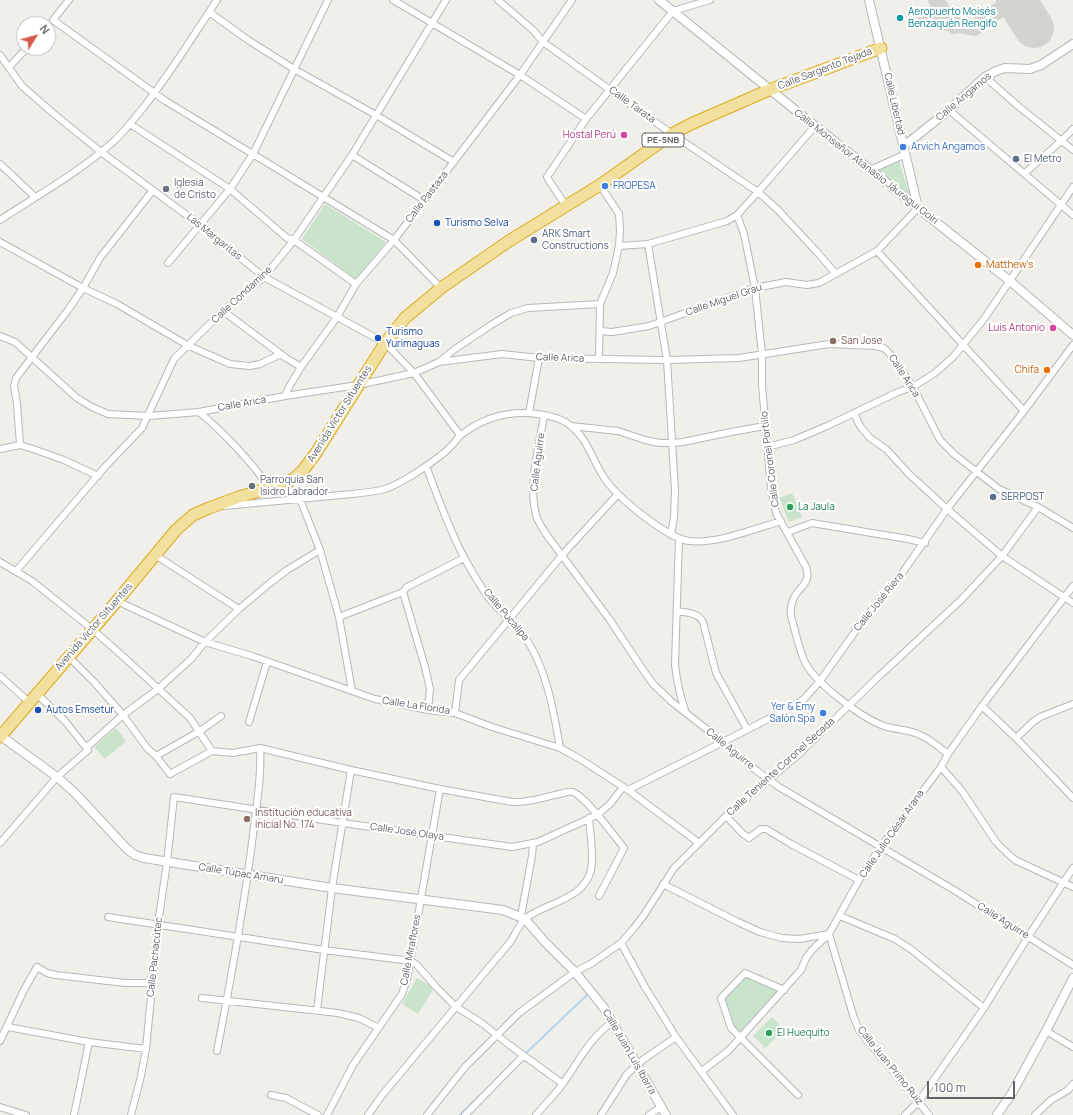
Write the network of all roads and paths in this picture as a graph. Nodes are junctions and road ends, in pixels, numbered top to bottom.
1 (69, 0) edge
2 (217, 0) edge
3 (328, 0) edge
4 (393, 0) edge
5 (446, 0) edge
6 (498, 0) edge
7 (572, 0) edge
8 (659, 0) edge
9 (710, 0) edge
10 (869, 0) edge
11 (672, 11) junction
12 (209, 12) junction
13 (56, 16) edge
14 (56, 22) edge
15 (431, 23) junction
16 (543, 42) junction
17 (1073, 44) edge
18 (881, 48) junction
19 (0, 55) edge
20 (19, 56) edge
21 (9, 67) junction
22 (294, 69) junction
23 (520, 75) junction
24 (985, 77) junction
25 (609, 89) junction
26 (769, 90) junction
27 (155, 93) junction
28 (949, 110) junction
29 (376, 115) junction
30 (586, 119) junction
31 (130, 124) junction
32 (814, 126) junction
33 (1073, 129) edge
34 (672, 134) junction
35 (1061, 141) junction
36 (905, 150) junction
37 (1073, 150) edge
38 (101, 152) junction
39 (253, 154) junction
40 (352, 155) junction
41 (454, 162) junction
42 (0, 164) edge
43 (870, 170) junction
44 (1025, 173) junction
45 (600, 185) junction
46 (1073, 187) edge
47 (230, 189) junction
48 (153, 190) junction
49 (758, 192) junction
50 (35, 197) junction
51 (322, 198) junction
52 (424, 200) junction
53 (1061, 204) junction
54 (566, 206) junction
55 (918, 208) junction
56 (737, 215) junction
57 (1073, 215) edge
58 (0, 220) edge
59 (200, 224) junction
60 (294, 240) junction
61 (394, 240) junction
62 (0, 242) edge
63 (648, 244) junction
64 (619, 246) junction
65 (876, 251) junction
66 (168, 263) dead end
67 (836, 274) junction
68 (264, 277) junction
69 (1010, 281) junction
70 (356, 284) junction
71 (83, 288) junction
72 (441, 288) junction
73 (755, 288) junction
74 (600, 304) junction
75 (223, 312) junction
76 (337, 317) junction
77 (662, 322) junction
78 (600, 331) junction
79 (1073, 335) edge
80 (0, 336) edge
81 (385, 343) junction
82 (963, 345) junction
83 (1073, 345) edge
84 (189, 346) junction
85 (281, 354) junction
86 (762, 354) junction
87 (32, 356) junction
88 (539, 358) junction
89 (599, 359) junction
90 (667, 360) junction
91 (439, 362) junction
92 (301, 367) junction
93 (414, 373) junction
94 (358, 385) junction
95 (913, 387) junction
96 (285, 396) junction
97 (1024, 411) junction
98 (198, 412) junction
99 (529, 413) junction
100 (854, 413) junction
101 (149, 416) junction
102 (544, 416) junction
103 (572, 426) junction
104 (765, 426) junction
105 (460, 436) junction
106 (673, 443) junction
107 (20, 445) junction
108 (767, 446) junction
109 (0, 448) edge
110 (426, 466) junction
111 (976, 471) junction
112 (98, 476) junction
113 (295, 478) junction
114 (269, 488) junction
115 (618, 494) junction
116 (300, 498) junction
117 (1038, 507) junction
118 (210, 508) junction
119 (947, 510) junction
120 (781, 522) junction
121 (1073, 528) edge
122 (788, 532) junction
123 (671, 534) junction
124 (679, 538) junction
125 (924, 543) junction
126 (320, 550) junction
127 (563, 554) junction
128 (155, 555) junction
129 (1002, 556) junction
130 (464, 558) junction
131 (0, 562) edge
132 (16, 571) junction
133 (1073, 586) edge
134 (403, 592) junction
135 (1065, 597) junction
136 (117, 601) junction
137 (1073, 603) edge
138 (239, 609) junction
139 (677, 611) junction
140 (340, 617) junction
141 (509, 618) junction
142 (92, 629) junction
143 (205, 642) junction
144 (69, 657) junction
145 (267, 662) junction
146 (0, 676) edge
147 (820, 681) junction
148 (158, 689) junction
149 (352, 691) junction
150 (36, 693) junction
151 (29, 702) junction
152 (1073, 704) edge
153 (849, 705) junction
154 (982, 706) junction
155 (428, 710) junction
156 (455, 713) junction
157 (687, 714) junction
158 (123, 715) junction
159 (221, 716) dead end
160 (249, 722) dead end
161 (747, 729) junction
162 (200, 731) junction
163 (0, 736) edge
164 (1016, 738) junction
165 (723, 742) junction
166 (88, 748) junction
167 (260, 748) junction
168 (560, 748) junction
169 (212, 751) junction
170 (948, 754) junction
171 (156, 756) junction
172 (940, 767) junction
173 (351, 770) junction
174 (57, 777) junction
175 (768, 780) junction
176 (626, 788) junction
177 (440, 789) junction
178 (174, 798) joint
179 (1073, 798) edge
180 (256, 810) junction
181 (598, 815) junction
182 (726, 816) junction
183 (590, 818) junction
184 (343, 823) junction
185 (433, 835) junction
186 (0, 843) edge
187 (533, 843) junction
188 (699, 843) junction
189 (880, 848) junction
190 (167, 862) junction
191 (1073, 868) edge
192 (248, 875) junction
193 (859, 880) junction
194 (1064, 883) junction
195 (663, 884) junction
196 (1073, 887) edge
197 (332, 888) junction
198 (600, 896) dead end
199 (421, 899) junction
200 (840, 916) junction
201 (108, 917) dead end
202 (523, 917) junction
203 (158, 924) junction
204 (829, 934) junction
205 (239, 936) junction
206 (1028, 937) junction
207 (621, 943) junction
208 (324, 950) junction
209 (411, 961) junction
210 (1073, 965) edge
211 (574, 972) junction
212 (1073, 978) edge
213 (151, 983) junction
214 (784, 990) junction
215 (202, 998) dead end
216 (227, 1001) junction
217 (455, 1006) junction
218 (984, 1008) junction
219 (316, 1010) junction
220 (612, 1022) junction
221 (8, 1027) junction
222 (379, 1028) junction
223 (1046, 1031) junction
224 (497, 1035) junction
225 (676, 1037) junction
226 (740, 1038) junction
227 (0, 1041) edge
228 (89, 1042) junction
229 (1073, 1047) edge
230 (146, 1050) junction
231 (217, 1051) dead end
232 (523, 1056) junction
233 (637, 1065) junction
234 (702, 1071) junction
235 (563, 1084) junction
236 (1073, 1084) edge
237 (271, 1095) dead end
238 (798, 1095) dead end
239 (919, 1101) junction
240 (0, 1107) edge
241 (661, 1107) junction
242 (1038, 1114) edge
243 (26, 1115) edge
244 (74, 1115) edge
245 (131, 1115) edge
246 (318, 1115) edge
247 (326, 1115) edge
248 (368, 1115) edge
249 (427, 1115) edge
250 (465, 1115) edge
251 (536, 1115) edge
252 (601, 1115) edge
253 (649, 1115) edge
254 (666, 1115) edge
255 (733, 1115) edge
256 (905, 1115) edge
257 (929, 1115) edge
258 (997, 1115) edge

1 - 13 street
2 - 12 street
3 - 22 street
4 - 15 street
5 - 15 street, Calle Condamine
6 - 16 street, Calle Tarata
7 - 16 street, Calle Pastaza
8 - 11 street, Calle Monseñor Atanasio Jáuregui Goiri
9 - 11 street
10 - 18 street, Calle Libertad
11 - 25 street
11 - 26 street, Calle Monseñor Atanasio Jáuregui Goiri
12 - 22 street
12 - 27 street
14 - 27 street
15 - 23 street
15 - 29 street, Calle Condamine
16 - 23 street, Calle Pastaza
16 - 25 street, Calle Tarata
17 - 24 street, Calle Angamos
18 - 26 highway, Calle Sargento Tejada / PE-5NB
18 - 36 street, Calle Libertad
19 - 21 street, Las Margaritas
20 - 21 street
21 - 38 street, Las Margaritas
22 - 29 street
22 - 39 street
23 - 30 street
23 - 41 street, Calle Pastaza
24 - 28 street, Calle Angamos
24 - 35 street
25 - 30 street
25 - 34 street, Calle Tarata
26 - 32 street, Calle Monseñor Atanasio Jáuregui Goiri
26 - 34 highway, PE-5NB
27 - 31 street
27 - 39 street
28 - 36 street, Calle Angamos
28 - 44 street
29 - 40 street, Calle Condamine
29 - 41 street
30 - 54 street
31 - 38 street
31 - 47 street
32 - 43 street, Calle Monseñor Atanasio Jáuregui Goiri
32 - 49 street
33 - 35 street
34 - 45 highway, PE-5NB
34 - 49 street, Calle Tarata
35 - 37 street
35 - 44 street
36 - 43 street
36 - 55 street, Calle Libertad
38 - 48 street, Las Margaritas
38 - 50 street
39 - 47 street
39 - 51 street
40 - 51 street, Calle Condamine
40 - 52 street
41 - 52 street, Calle Pastaza
42 - 50 street
43 - 55 street, Calle Monseñor Atanasio Jáuregui Goiri
44 - 53 street
45 - 54 highway, PE-5NB
45 - 64 street
46 - 53 street
47 - 59 street
47 - 60 street
48 - 59 street, Las Margaritas
48 - 71 street
49 - 56 street
49 - 67 street, Calle Tarata
50 - 58 street
51 - 60 street, Calle Condamine
51 - 61 street
52 - 61 street, Calle Pastaza
53 - 57 street
53 - 69 street
54 - 72 highway, Avenida Victor Sifuentes / PE-5NB
55 - 65 street, Calle Miguel Grau
55 - 69 street, Calle Monseñor Atanasio Jáuregui Goiri
56 - 63 street
56 - 73 street, Calle Coronel Portillo
59 - 66 street
59 - 68 street, Las Margaritas
60 - 68 street, Calle Condamine
60 - 70 street
61 - 70 street, Calle Pastaza
61 - 72 street
62 - 71 street
63 - 64 street
63 - 77 street
64 - 74 street
65 - 67 street, Calle Miguel Grau
65 - 82 street
67 - 73 street, Calle Miguel Grau
68 - 75 street, Calle Condamine
68 - 76 street, Las Margaritas
69 - 79 street, Calle Monseñor Atanasio Jáuregui Goiri
69 - 82 street
70 - 76 street, Calle Pastaza
71 - 84 street
71 - 87 street
72 - 81 highway, Avenida Victor Sifuentes / PE-5NB
73 - 77 street, Calle Miguel Grau
73 - 86 street, Calle Coronel Portillo
74 - 78 street
74 - 91 street
75 - 84 street, Calle Condamine
75 - 85 street
76 - 81 street, Las Margaritas
76 - 92 street, Calle Pastaza
77 - 78 street, Calle Miguel Grau
77 - 90 street
78 - 89 street
80 - 87 street, Calle Arica
81 - 93 street, Las Margaritas
81 - 94 highway, Avenida Victor Sifuentes / PE-5NB
82 - 95 street
82 - 97 street
83 - 97 street, Calle José Riera
84 - 85 street
84 - 101 street, Calle Condamine
85 - 92 street
86 - 90 street, Calle Arica
86 - 95 street, Calle Arica
86 - 104 street, Calle Coronel Portillo
87 - 101 street, Calle Arica
87 - 107 street
88 - 89 street, Calle Arica
88 - 91 street, Calle Arica
88 - 99 street
89 - 90 street, Calle Arica
90 - 106 street
91 - 93 street, Calle Arica
92 - 96 street, Calle Pastaza
93 - 94 street, Calle Arica
93 - 105 street, Las Margaritas
94 - 96 street, Calle Arica
94 - 113 highway, Avenida Victor Sifuentes / PE-5NB
95 - 100 street
95 - 111 street, Calle Arica
96 - 98 street, Calle Arica
97 - 111 street, Calle José Riera
98 - 101 street, Calle Arica
98 - 114 street
99 - 102 street
99 - 105 street
100 - 108 street
100 - 119 street
101 - 112 street, Calle Condamine
102 - 103 street
102 - 127 street, Calle Aguirre
103 - 106 street
103 - 115 street
104 - 106 street
104 - 108 street, Calle Coronel Portillo
105 - 110 street
106 - 123 street
107 - 109 street
107 - 112 street
108 - 120 street, Calle Coronel Portillo
110 - 116 street
110 - 130 street, Calle Pucallpa
111 - 117 street, Calle Arica
111 - 119 street, Calle José Riera
112 - 132 street, Calle Condamine
113 - 114 highway, Avenida Victor Sifuentes / PE-5NB
113 - 116 street
114 - 118 highway, Avenida Victor Sifuentes / PE-5NB
115 - 123 street
115 - 127 street
116 - 118 street
116 - 126 street
117 - 121 street, Calle Arica
117 - 129 street, Calle Teniente Coronel Secada
118 - 128 highway, Avenida Victor Sifuentes / PE-5NB
119 - 125 street, Calle José Riera
119 - 129 street
120 - 122 street, Calle Coronel Portillo
120 - 124 street
122 - 125 street
122 - 147 street, Calle Coronel Portillo
123 - 124 street
124 - 139 street
125 - 147 street, Calle José Riera
126 - 138 street
126 - 140 street
127 - 141 street
127 - 157 street, Calle Aguirre
128 - 136 highway, Avenida Victor Sifuentes / PE-5NB
128 - 138 street
129 - 135 street
129 - 153 street, Calle Teniente Coronel Secada
130 - 134 street
130 - 141 street, Calle Pucallpa
131 - 132 street
132 - 142 street
133 - 135 street, Calle Julio César Arana
134 - 140 street
134 - 155 street
135 - 137 street
135 - 154 street, Calle Julio César Arana
136 - 142 highway, Avenida Victor Sifuentes / PE-5NB
136 - 143 street, Calle La Florida
138 - 143 street
139 - 157 street
139 - 161 street
140 - 149 street
141 - 156 street
141 - 168 street, Calle Pucallpa
142 - 144 highway, Avenida Victor Sifuentes / PE-5NB
142 - 148 street
143 - 145 street, Calle La Florida
143 - 148 street
144 - 150 highway, Avenida Victor Sifuentes / PE-5NB
144 - 158 street
145 - 149 street, Calle La Florida
145 - 160 street
146 - 151 street
147 - 153 street, Calle Coronel Portillo
147 - 161 street, Calle José Riera
148 - 158 street
148 - 162 street
149 - 155 street, Calle La Florida
150 - 151 highway, Avenida Victor Sifuentes / PE-5NB
150 - 166 street
151 - 163 highway, Avenida Victor Sifuentes / PE-5NB
152 - 164 street
153 - 170 street, Calle Coronel Portillo
153 - 175 street, Calle Teniente Coronel Secada
154 - 164 street
154 - 170 street, Calle Julio César Arana
155 - 156 street, Calle La Florida
156 - 168 street, Calle La Florida
157 - 165 street, Calle Aguirre
158 - 166 street
158 - 171 street
159 - 162 street
161 - 165 street, Calle José Riera
162 - 169 street
162 - 171 street
163 - 174 street, Calle Túpac Amaru
164 - 179 street
165 - 175 street, Calle Aguirre
165 - 176 street, Calle José Riera
166 - 174 street
167 - 169 street
167 - 173 street
167 - 180 street
168 - 176 street, Calle La Florida
169 - 171 street
170 - 172 street, Calle Julio César Arana
172 - 189 street, Calle Julio César Arana
172 - 194 street
173 - 177 street
173 - 184 street
174 - 186 street
174 - 190 street, Calle Túpac Amaru
175 - 182 street, Calle Teniente Coronel Secada
175 - 189 street, Calle Aguirre
176 - 181 street, Calle José Olaya
176 - 188 street, Calle La Florida
177 - 181 street
177 - 185 street, Calle Miraflores
178 - 180 street, Calle José Olaya
178 - 190 street, Calle Pachacútec
180 - 184 street, Calle José Olaya
180 - 192 street
181 - 183 street, Calle José Olaya
181 - 198 street
182 - 188 street, Calle Teniente Coronel Secada
182 - 193 street
183 - 187 street, Calle José Olaya
183 - 202 street
184 - 185 street, Calle José Olaya
184 - 197 street
185 - 187 street, Calle José Olaya
185 - 199 street, Calle Miraflores
187 - 202 street
188 - 195 street, Calle Teniente Coronel Secada
189 - 193 street, Calle Julio César Arana
189 - 206 street, Calle Aguirre
190 - 192 street, Calle Túpac Amaru
190 - 203 street, Calle Pachacútec
191 - 194 street
192 - 197 street, Calle Túpac Amaru
192 - 205 street
193 - 200 street, Calle Julio César Arana
194 - 196 street
194 - 206 street
195 - 204 street
195 - 207 street, Calle Teniente Coronel Secada
197 - 199 street, Calle Túpac Amaru
197 - 208 street
199 - 202 street, Calle Túpac Amaru
199 - 209 street, Calle Miraflores
200 - 204 street, Calle Julio César Arana
200 - 218 street
201 - 203 street
202 - 211 street, Calle Juan Luis Ibarra
202 - 217 street
203 - 205 street
203 - 213 street, Calle Pachacútec
204 - 214 street, Calle Julio César Arana
204 - 239 street, Calle Juan Primo Ruiz
205 - 208 street
205 - 216 street
206 - 210 street, Calle Aguirre
206 - 218 street
207 - 211 street, Calle Teniente Coronel Secada
207 - 225 street
208 - 209 street
208 - 219 street
209 - 217 street
209 - 222 street, Calle Miraflores
211 - 220 street, Calle Juan Luis Ibarra
211 - 224 street, Calle Teniente Coronel Secada
212 - 223 street
213 - 221 street
213 - 230 street, Calle Pachacútec
214 - 226 street, Calle Julio César Arana
214 - 226 street
215 - 216 street
216 - 219 street
216 - 231 street
217 - 224 street
217 - 248 street
218 - 239 street
219 - 222 street
220 - 233 street, Calle Juan Luis Ibarra
220 - 235 street
221 - 227 street
221 - 228 street
222 - 247 street, Calle Miraflores
223 - 229 street
223 - 258 street
224 - 232 street
224 - 249 street, Calle Teniente Coronel Secada
225 - 233 street
225 - 234 street
226 - 234 street, Calle Julio César Arana
226 - 238 street
228 - 230 street
228 - 244 street
230 - 245 street, Calle Pachacútec
232 - 235 street
232 - 250 street
233 - 241 street, Calle Juan Luis Ibarra
233 - 252 street
234 - 255 street
235 - 251 street
236 - 242 street
237 - 246 street
239 - 256 street
239 - 257 street, Calle Juan Primo Ruiz
240 - 243 street
241 - 253 street
241 - 254 street, Calle Juan Luis Ibarra

